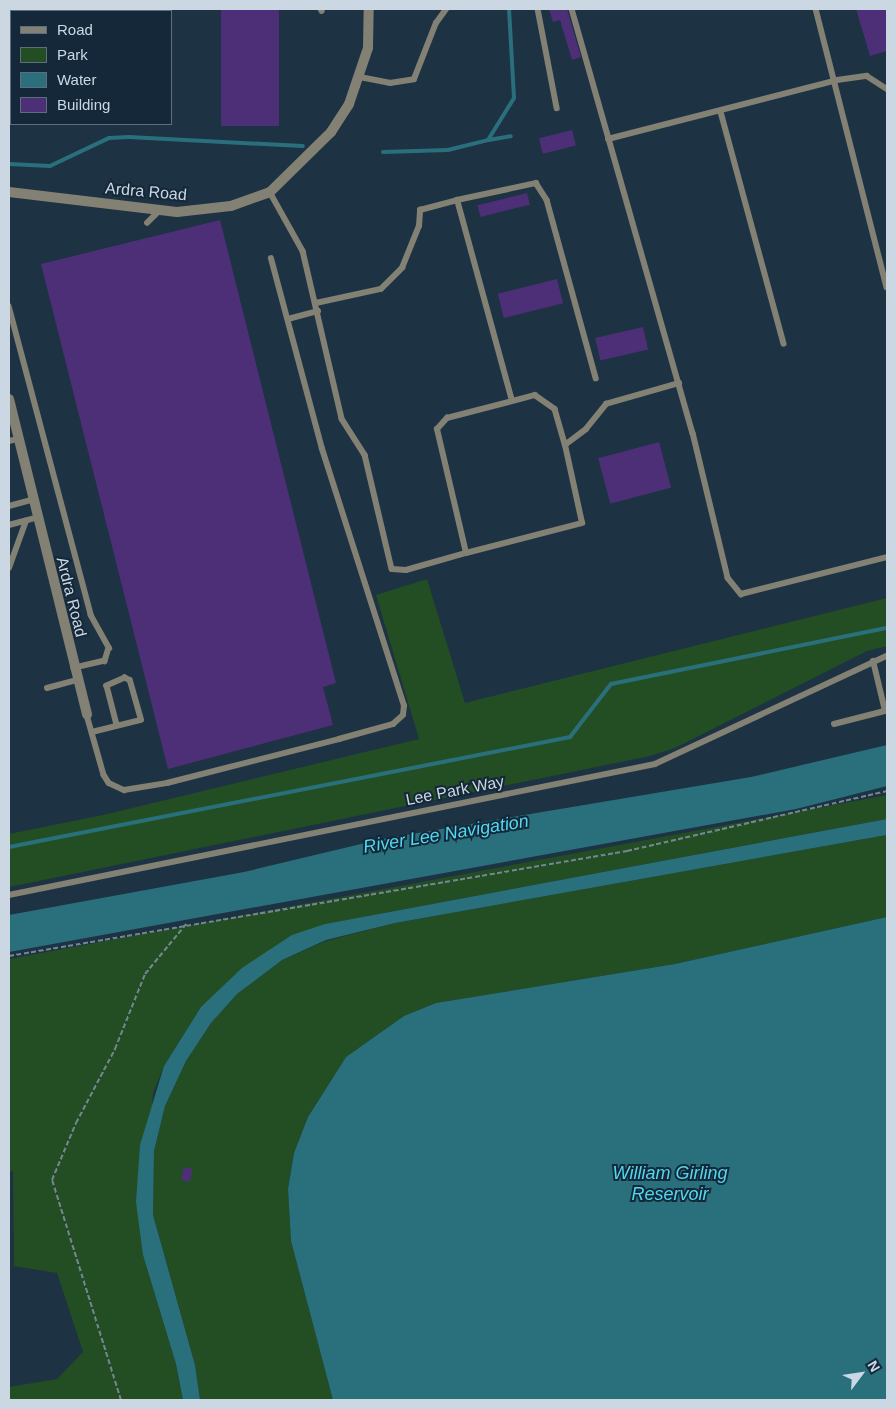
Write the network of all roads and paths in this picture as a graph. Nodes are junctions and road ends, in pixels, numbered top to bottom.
1 (369, 9) edge
2 (446, 9) edge
3 (538, 9) edge
4 (572, 9) edge
5 (816, 9) edge
6 (360, 77) junction
7 (837, 80) junction
8 (887, 89) edge
9 (557, 108) dead end
10 (720, 112) junction
11 (608, 139) junction
12 (9, 192) edge
13 (270, 192) junction
14 (456, 200) junction
15 (159, 211) junction
16 (148, 223) dead end
17 (271, 259) dead end
18 (887, 287) edge
19 (316, 303) junction
20 (9, 306) edge
21 (318, 311) junction
22 (288, 319) junction
23 (784, 344) dead end
24 (596, 378) dead end
25 (679, 383) junction
26 (9, 399) edge
27 (512, 401) junction
28 (13, 440) edge
29 (565, 445) junction
30 (31, 500) junction
31 (9, 506) edge
32 (31, 520) junction
33 (9, 525) edge
34 (466, 553) junction
35 (887, 557) edge
36 (9, 568) edge
37 (887, 656) edge
38 (873, 661) junction
39 (74, 668) junction
40 (77, 680) junction
41 (47, 688) dead end
42 (87, 715) joint
43 (834, 724) dead end
44 (117, 725) junction
45 (92, 732) junction
46 (887, 791) edge
47 (9, 895) edge
48 (186, 924) junction
49 (9, 956) edge
50 (121, 1400) edge

1 - 6 street, Ardra Road
2 - 6 lane
3 - 9 lane
4 - 11 lane
5 - 7 lane
6 - 13 street, Ardra Road
7 - 8 lane
7 - 10 lane
7 - 18 lane
10 - 11 lane
10 - 23 lane
11 - 25 lane
12 - 15 street, Ardra Road
13 - 15 street, Ardra Road
13 - 19 lane
14 - 19 lane
14 - 24 lane
14 - 27 lane
15 - 16 lane
17 - 22 lane
19 - 21 lane
20 - 39 lane
21 - 22 lane
21 - 34 lane
22 - 45 lane
25 - 29 lane
25 - 35 lane
26 - 28 street, Ardra Road
27 - 29 lane
27 - 34 lane
28 - 30 street, Ardra Road
29 - 34 lane
30 - 31 lane
30 - 32 street, Ardra Road
32 - 33 lane
32 - 36 lane
32 - 39 street, Ardra Road
37 - 38 lane, Lee Park Way
38 - 43 lane
38 - 47 lane, Lee Park Way
39 - 40 street, Ardra Road
40 - 41 lane
40 - 42 street, Ardra Road
42 - 45 lane
44 - 44 lane
44 - 45 lane
46 - 48 path
48 - 49 path
48 - 50 path

